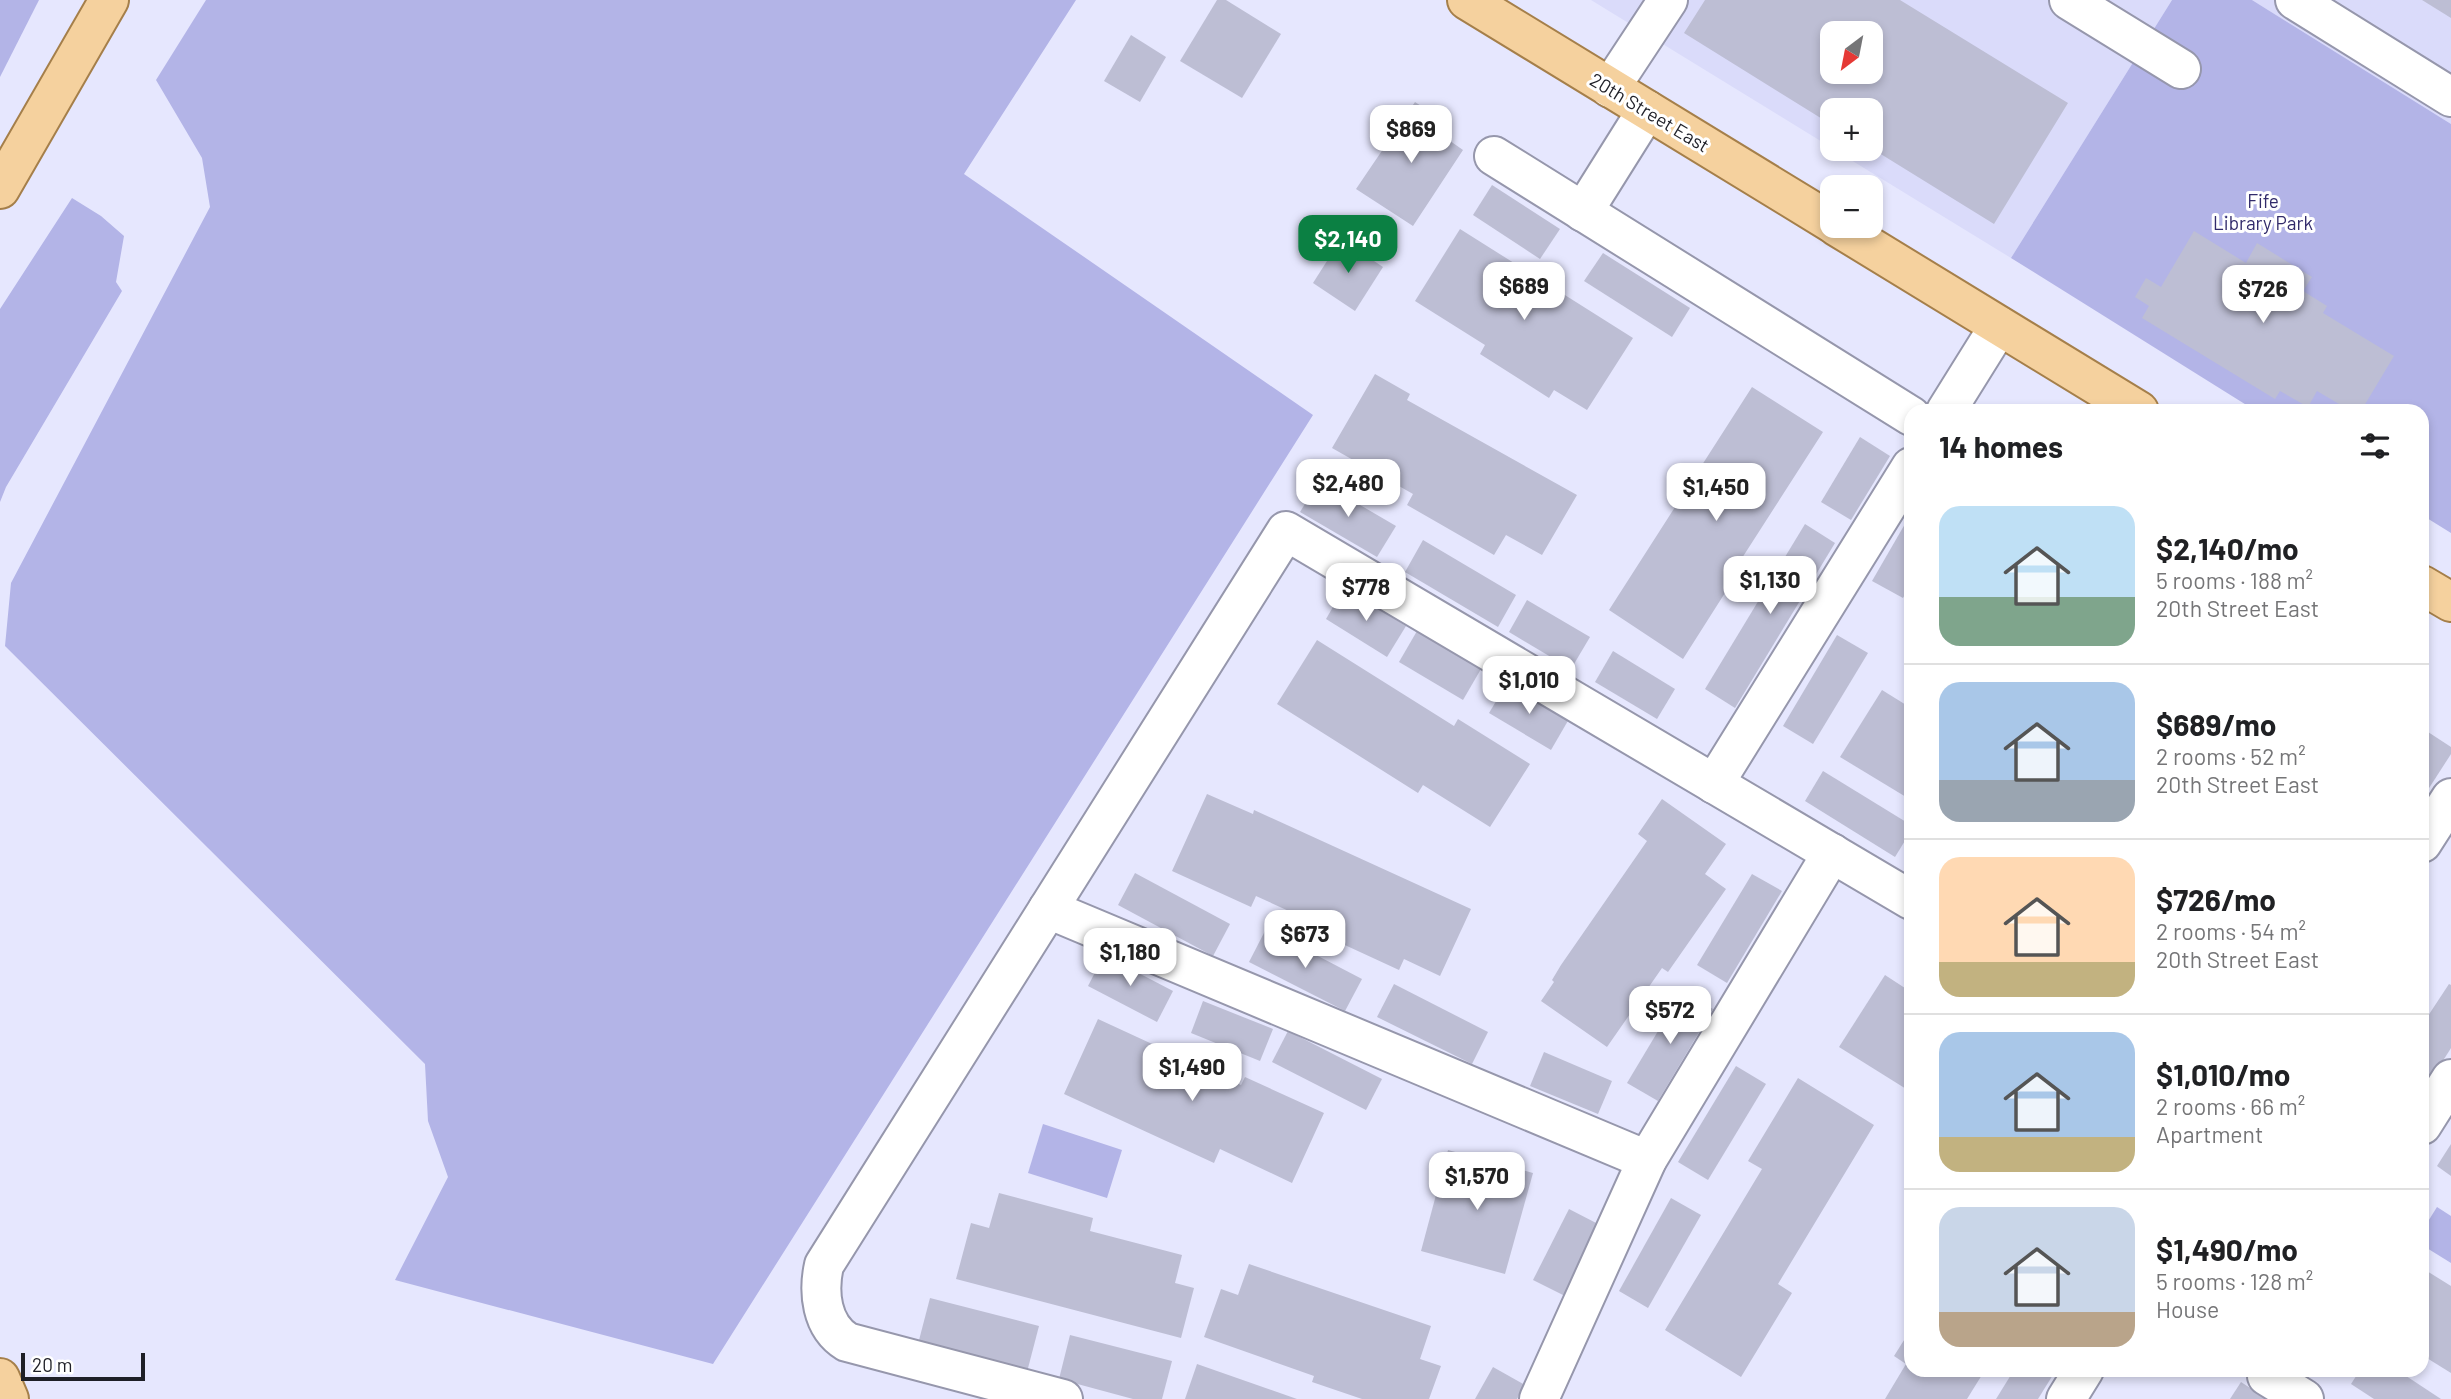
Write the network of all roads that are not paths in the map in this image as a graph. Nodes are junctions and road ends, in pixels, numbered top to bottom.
1 (110, 0) edge
2 (1467, 0) edge
3 (1668, 0) edge
4 (2069, 0) edge
5 (2295, 0) edge
6 (2181, 69) dead end
7 (1610, 88) junction
8 (2451, 97) edge
9 (1647, 110) junction
10 (1494, 156) dead end
11 (0, 189) edge
12 (1583, 212) junction
13 (1820, 216) edge
14 (1855, 238) edge
15 (1999, 326) junction
16 (1950, 404) edge
17 (2127, 404) edge
18 (1904, 412) edge
19 (1904, 478) edge
20 (2429, 588) edge
21 (2451, 602) edge
22 (1714, 784) junction
23 (2451, 798) edge
24 (2429, 833) edge
25 (1832, 853) junction
26 (1904, 896) edge
27 (1048, 909) junction
28 (2451, 1079) edge
29 (2429, 1114) edge
30 (1647, 1160) junction
31 (2080, 1377) edge
32 (2269, 1377) edge
33 (0, 1378) edge
34 (9, 1399) edge
35 (1063, 1399) edge
36 (1539, 1399) edge
37 (2066, 1399) edge
38 (2304, 1399) edge

1 - 11 main road
2 - 7 main road, 20th Street East
3 - 7 lane
4 - 6 lane
5 - 8 lane
7 - 9 main road, 20th Street East
9 - 12 lane
9 - 13 main road, 20th Street East
10 - 12 lane
12 - 18 lane
14 - 15 main road, 20th Street East
15 - 16 lane
15 - 17 main road, 20th Street East
19 - 22 lane
20 - 21 main road
22 - 25 lane
22 - 27 lane
23 - 24 lane
25 - 26 lane
25 - 30 lane
27 - 30 lane
27 - 35 lane
28 - 29 lane
30 - 36 lane
31 - 37 lane
32 - 38 lane
33 - 34 main road

